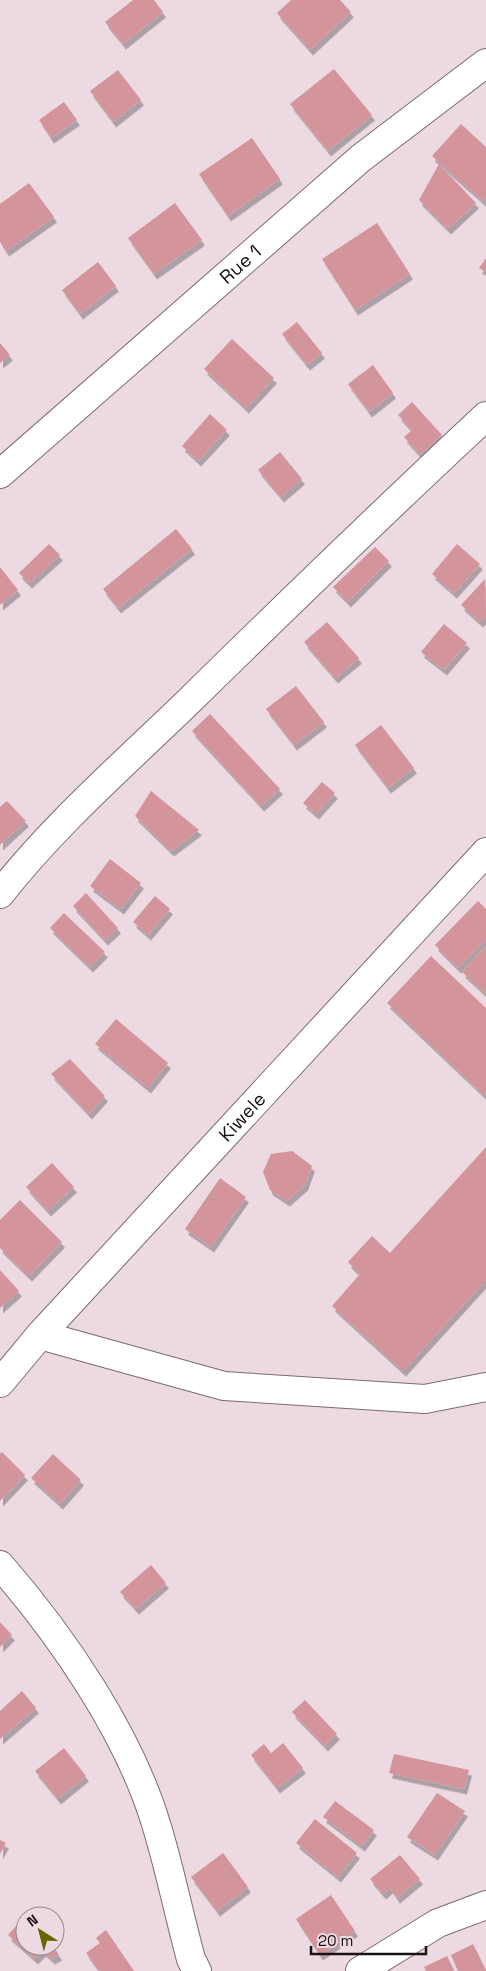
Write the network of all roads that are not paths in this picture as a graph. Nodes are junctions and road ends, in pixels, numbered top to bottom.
1 (486, 63) edge
2 (486, 416) edge
3 (0, 474) edge
4 (486, 852) edge
5 (0, 894) edge
6 (40, 1334) junction
7 (0, 1383) edge
8 (486, 1387) edge
9 (0, 1565) edge
10 (486, 1905) edge
11 (197, 1971) edge
12 (360, 1971) edge

1 - 3 street, Rue 1
2 - 5 street
4 - 6 street, Kiwele
6 - 7 street, Kiwele
6 - 8 street
9 - 11 street
10 - 12 street

